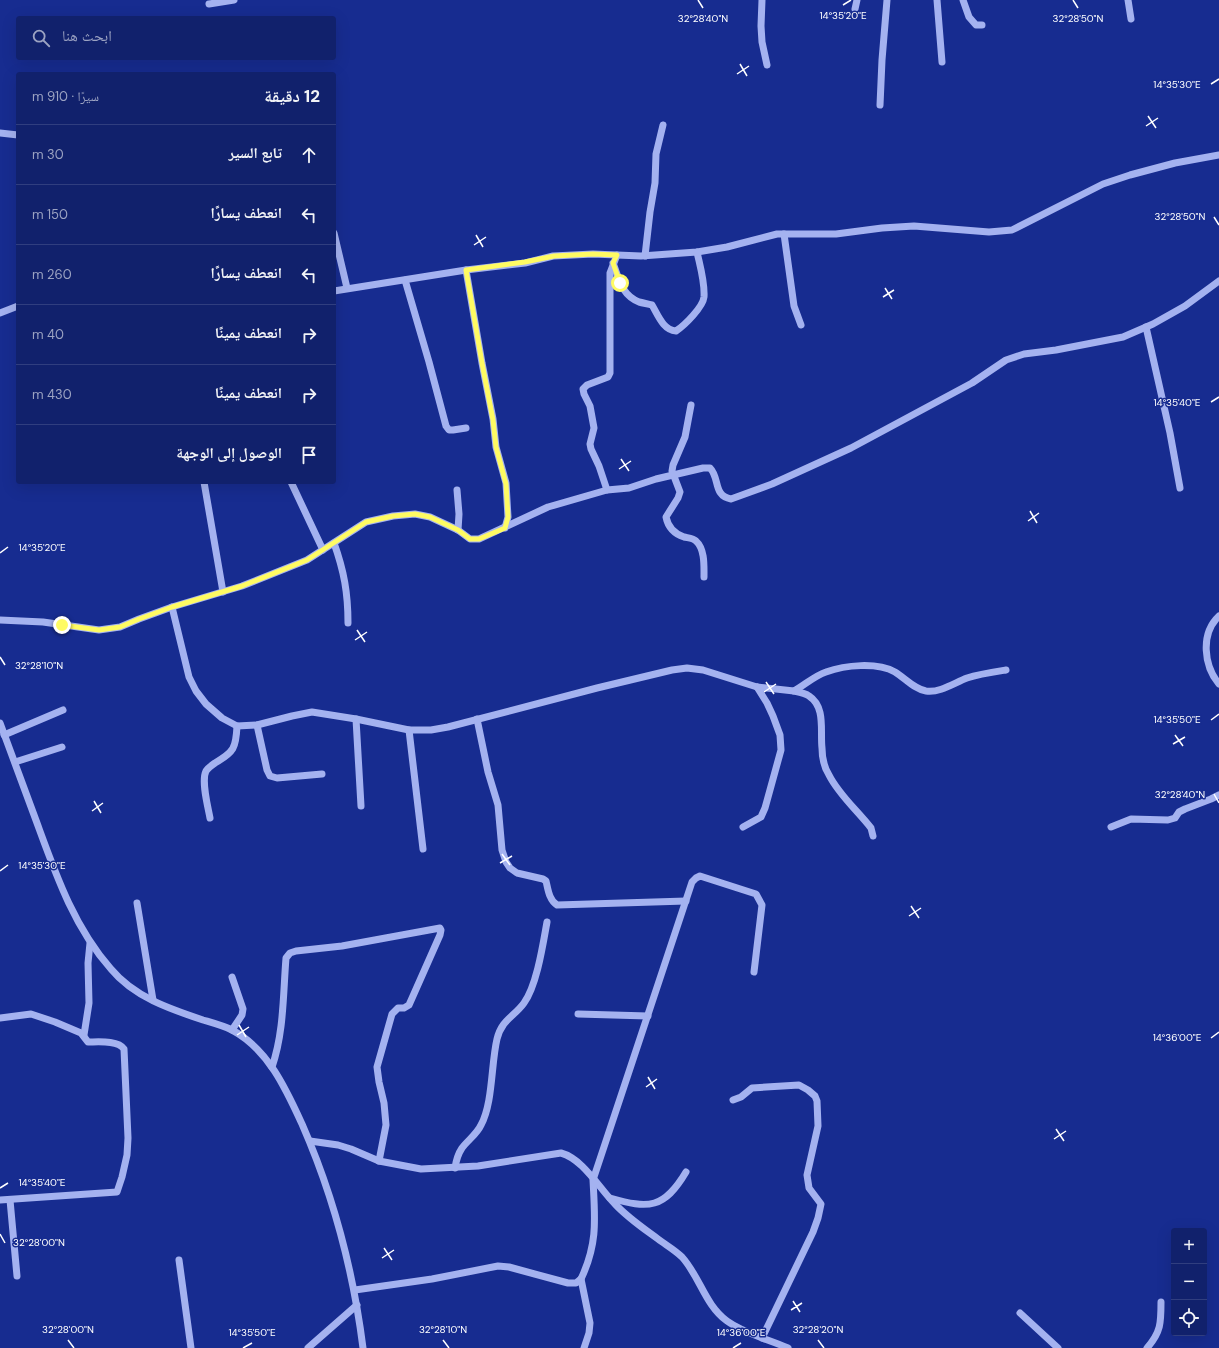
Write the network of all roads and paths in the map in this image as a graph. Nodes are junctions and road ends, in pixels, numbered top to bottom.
1 (234, 0) edge
2 (762, 0) edge
3 (857, 0) edge
4 (887, 0) edge
5 (937, 0) edge
6 (963, 0) edge
7 (1128, 0) edge
8 (209, 4) dead end
9 (855, 9) dead end
10 (1131, 19) dead end
11 (982, 25) dead end
12 (942, 62) dead end
13 (767, 65) dead end
14 (880, 105) dead end
15 (663, 125) dead end
16 (0, 133) edge
17 (16, 135) edge
18 (1219, 155) edge
19 (784, 234) junction
20 (336, 241) edge
21 (697, 252) junction
22 (617, 255) junction
23 (645, 256) junction
24 (613, 263) junction
25 (466, 270) junction
26 (405, 280) junction
27 (1219, 282) edge
28 (347, 288) junction
29 (336, 291) edge
30 (16, 307) edge
31 (0, 313) edge
32 (801, 325) dead end
33 (1146, 327) junction
34 (691, 405) dead end
35 (466, 428) dead end
36 (674, 474) junction
37 (204, 484) edge
38 (292, 484) edge
39 (1180, 488) dead end
40 (457, 490) dead end
41 (607, 490) junction
42 (505, 528) junction
43 (458, 530) junction
44 (334, 543) junction
45 (323, 550) junction
46 (704, 577) dead end
47 (223, 592) junction
48 (172, 607) junction
49 (1219, 616) edge
50 (0, 620) edge
51 (348, 623) dead end
52 (1006, 670) dead end
53 (1219, 684) edge
54 (757, 687) junction
55 (794, 691) junction
56 (63, 710) dead end
57 (356, 719) junction
58 (477, 719) junction
59 (0, 723) edge
60 (257, 725) junction
61 (237, 726) junction
62 (409, 730) junction
63 (4, 735) junction
64 (62, 747) dead end
65 (15, 762) junction
66 (322, 774) dead end
67 (1219, 795) edge
68 (361, 806) dead end
69 (210, 818) dead end
70 (743, 827) dead end
71 (1110, 827) dead end
72 (874, 836) dead end
73 (423, 849) dead end
74 (686, 901) junction
75 (137, 903) dead end
76 (547, 922) dead end
77 (90, 943) junction
78 (754, 972) dead end
79 (232, 977) dead end
80 (153, 1000) junction
81 (578, 1014) dead end
82 (648, 1016) junction
83 (0, 1018) edge
84 (232, 1030) junction
85 (84, 1035) junction
86 (272, 1067) junction
87 (733, 1100) dead end
88 (310, 1141) junction
89 (379, 1160) junction
90 (455, 1168) junction
91 (686, 1172) dead end
92 (593, 1180) junction
93 (610, 1198) junction
94 (0, 1200) edge
95 (10, 1200) junction
96 (179, 1260) dead end
97 (17, 1276) dead end
98 (581, 1280) junction
99 (355, 1290) junction
100 (1161, 1302) dead end
101 (357, 1305) junction
102 (1020, 1313) dead end
103 (762, 1338) junction
104 (771, 1345) edge
105 (191, 1348) edge
106 (308, 1348) edge
107 (363, 1348) edge
108 (584, 1348) edge
109 (788, 1348) edge
110 (1058, 1348) edge
111 (1147, 1348) edge

1 - 8 street
2 - 13 street
3 - 9 street
4 - 14 street
5 - 12 street
6 - 11 street
7 - 10 street
15 - 23 street
16 - 17 street
18 - 19 street
19 - 21 street
19 - 32 street
20 - 28 street
21 - 23 street
21 - 24 street
22 - 23 street
22 - 24 street
22 - 25 street
24 - 41 street
25 - 26 street
25 - 42 street
26 - 28 street
26 - 35 street
27 - 33 street
28 - 29 street
30 - 31 street
33 - 36 street
33 - 39 street
34 - 36 street
36 - 41 street
36 - 46 street
37 - 47 street
38 - 45 street
40 - 43 street
41 - 42 street
42 - 43 street
43 - 44 street
44 - 45 street
44 - 51 street
45 - 47 street
47 - 48 street
48 - 50 street
48 - 61 street
49 - 53 street
52 - 55 street
54 - 55 street
54 - 58 street
54 - 70 street
55 - 72 street
56 - 63 street
57 - 60 street
57 - 62 street
57 - 68 street
58 - 62 street
58 - 74 street
59 - 63 street
60 - 61 street
60 - 66 street
61 - 69 street
62 - 73 street
63 - 65 street
64 - 65 street
65 - 77 street
67 - 71 street
74 - 78 street
74 - 82 street
75 - 80 street
76 - 90 street
77 - 80 street
77 - 85 street
79 - 84 street
80 - 84 street
81 - 82 street
82 - 92 street
83 - 85 street
84 - 86 street
85 - 95 street
86 - 88 street
86 - 89 street
87 - 103 street
88 - 89 street
88 - 99 street
89 - 90 street
90 - 92 street
91 - 93 street
92 - 93 street
92 - 98 street
93 - 103 street
94 - 95 street
95 - 97 street
96 - 105 street
98 - 99 street
98 - 108 street
99 - 101 street
100 - 111 street
101 - 106 street
101 - 107 street
102 - 110 street
103 - 104 street
104 - 109 street

